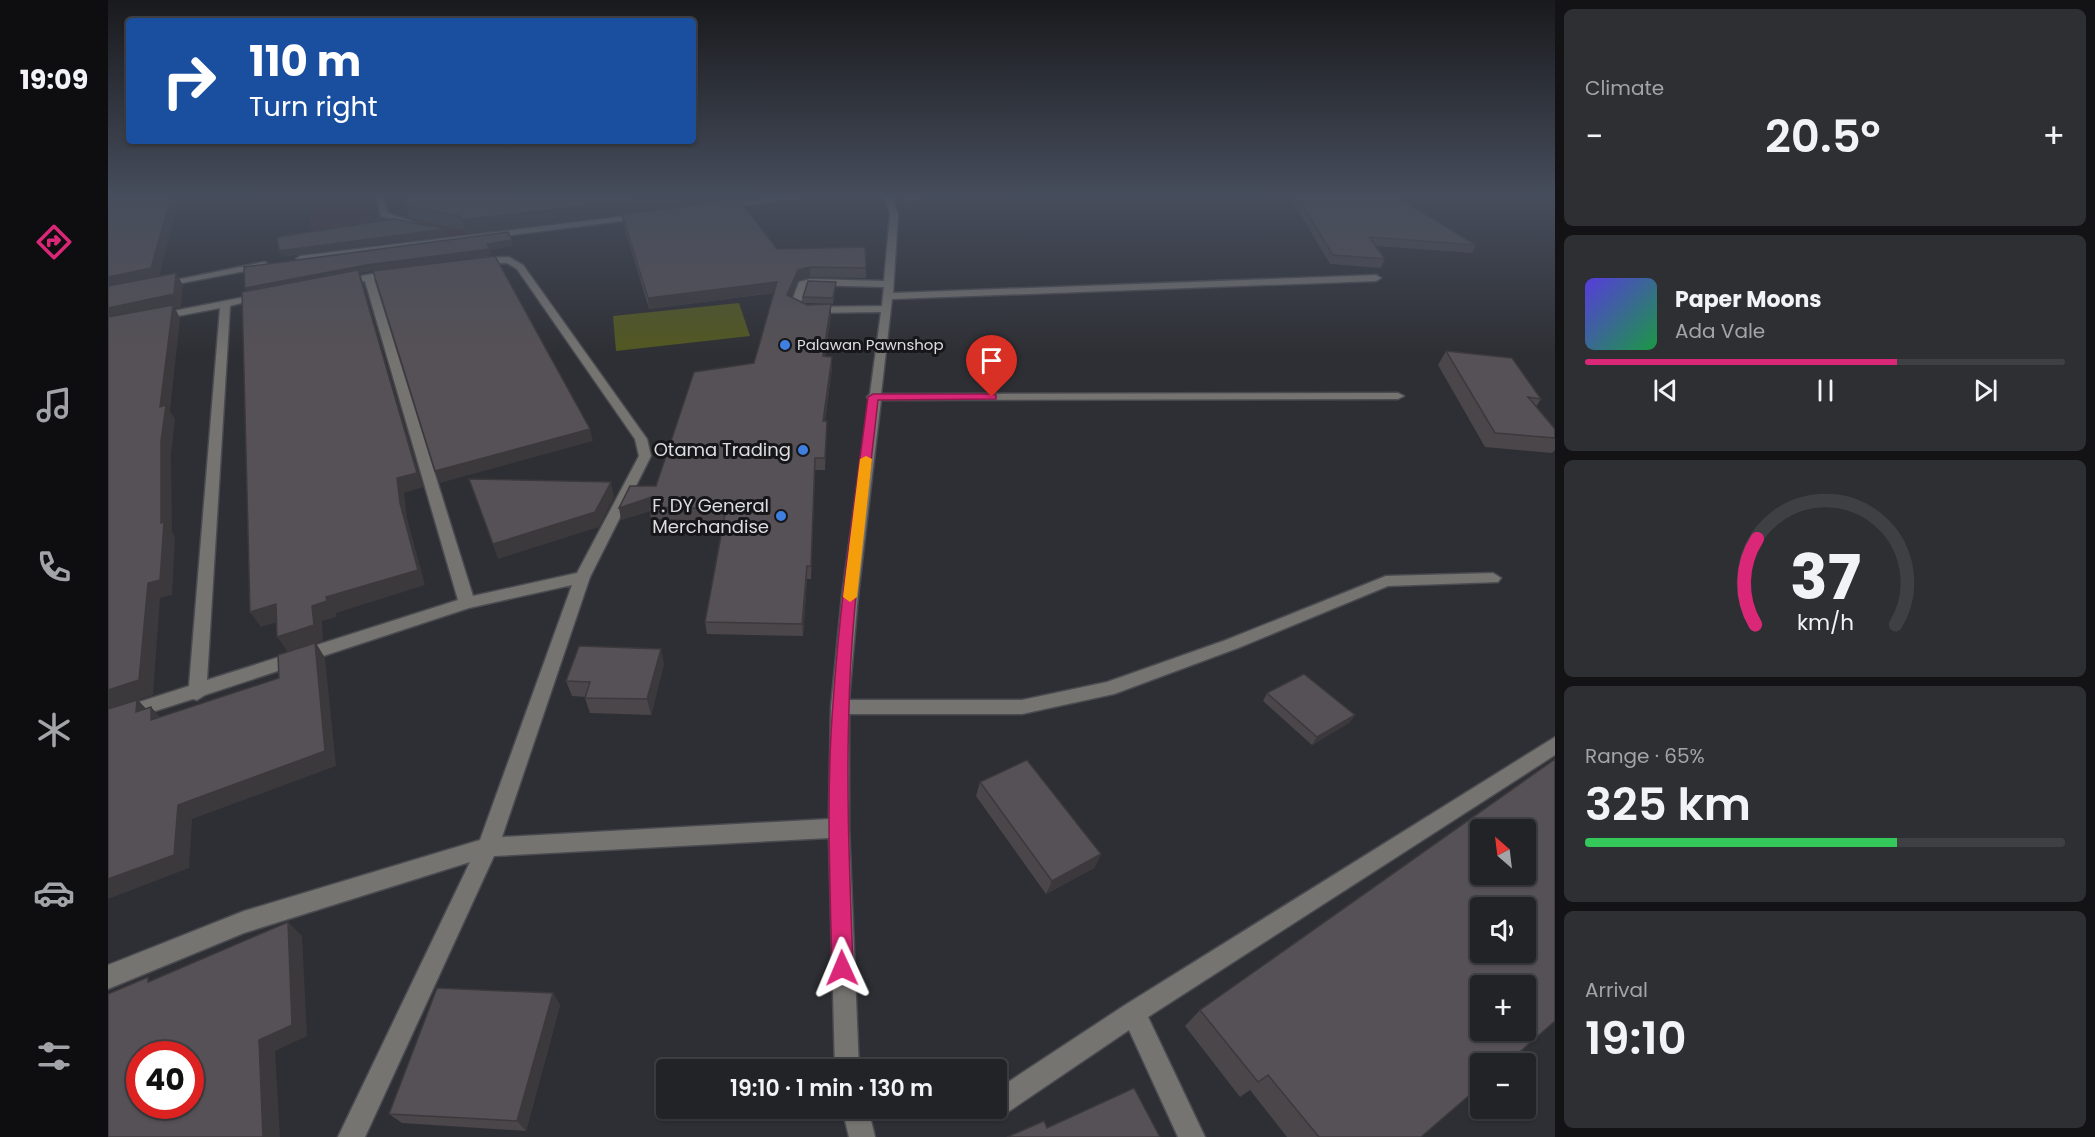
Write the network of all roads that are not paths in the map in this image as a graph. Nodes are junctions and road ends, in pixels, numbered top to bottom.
1 (371, 250) edge
2 (891, 250) edge
3 (295, 260) edge
4 (466, 262) edge
5 (272, 264) edge
6 (402, 272) edge
7 (369, 277) junction
8 (1376, 278) dead end
9 (335, 283) edge
10 (155, 286) edge
11 (267, 296) edge
12 (888, 296) junction
13 (225, 304) junction
14 (143, 319) edge
15 (1398, 396) dead end
16 (873, 397) junction
17 (582, 577) junction
18 (1493, 578) dead end
19 (467, 603) junction
20 (197, 693) junction
21 (840, 707) junction
22 (108, 719) edge
23 (1555, 745) edge
24 (839, 828) junction
25 (488, 847) junction
26 (108, 977) edge
27 (1133, 1013) junction
28 (847, 1059) edge
29 (1007, 1098) edge
30 (858, 1119) edge
31 (351, 1137) edge
32 (862, 1137) edge
33 (1192, 1137) edge

1 - 3 street
2 - 12 street
4 - 17 street
5 - 10 street
6 - 7 street
7 - 9 street
7 - 19 street
8 - 12 street
11 - 13 street
12 - 12 street
12 - 16 street
13 - 14 street
13 - 20 street
15 - 16 street
16 - 21 street
17 - 19 street
17 - 25 street
18 - 21 street
19 - 20 street
20 - 22 street
21 - 24 street
23 - 27 street
24 - 25 street
24 - 28 street
25 - 26 street
25 - 31 street
27 - 29 street
27 - 33 street
30 - 32 street

